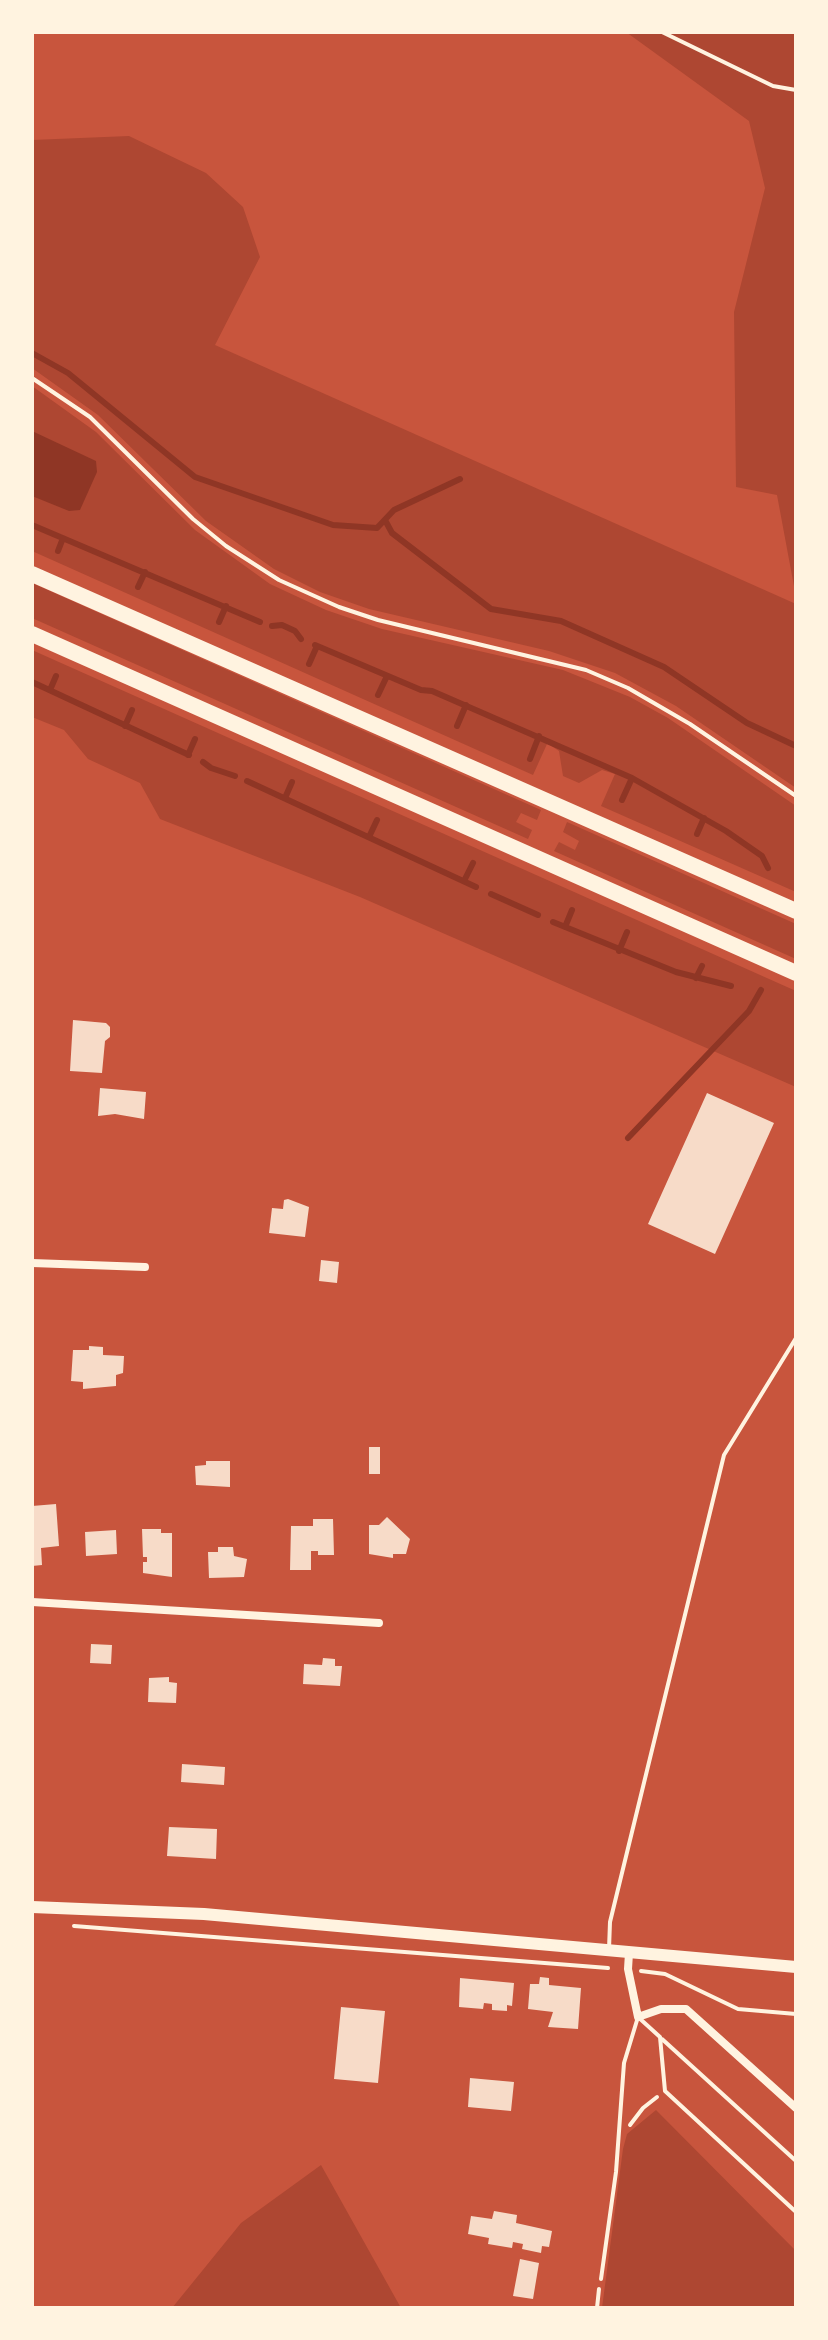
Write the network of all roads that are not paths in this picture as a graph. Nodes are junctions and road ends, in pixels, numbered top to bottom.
1 (32, 378) edge
2 (32, 574) edge
3 (32, 634) edge
4 (796, 796) edge
5 (796, 911) edge
6 (796, 973) edge
7 (32, 1263) edge
8 (145, 1267) dead end
9 (796, 1338) edge
10 (32, 1602) edge
11 (379, 1623) dead end
12 (32, 1907) edge
13 (609, 1951) junction
14 (629, 1953) junction
15 (796, 1967) edge
16 (638, 2017) junction
17 (660, 2037) junction
18 (796, 2108) edge
19 (796, 2161) edge
20 (796, 2212) edge
21 (601, 2279) road end

1 - 4 lane
2 - 5 highway
3 - 6 highway
7 - 8 street
9 - 13 lane
10 - 11 street
12 - 13 main road
13 - 14 main road
14 - 15 main road
14 - 16 street
16 - 17 lane
16 - 18 street
16 - 21 lane
17 - 19 lane
17 - 20 lane

